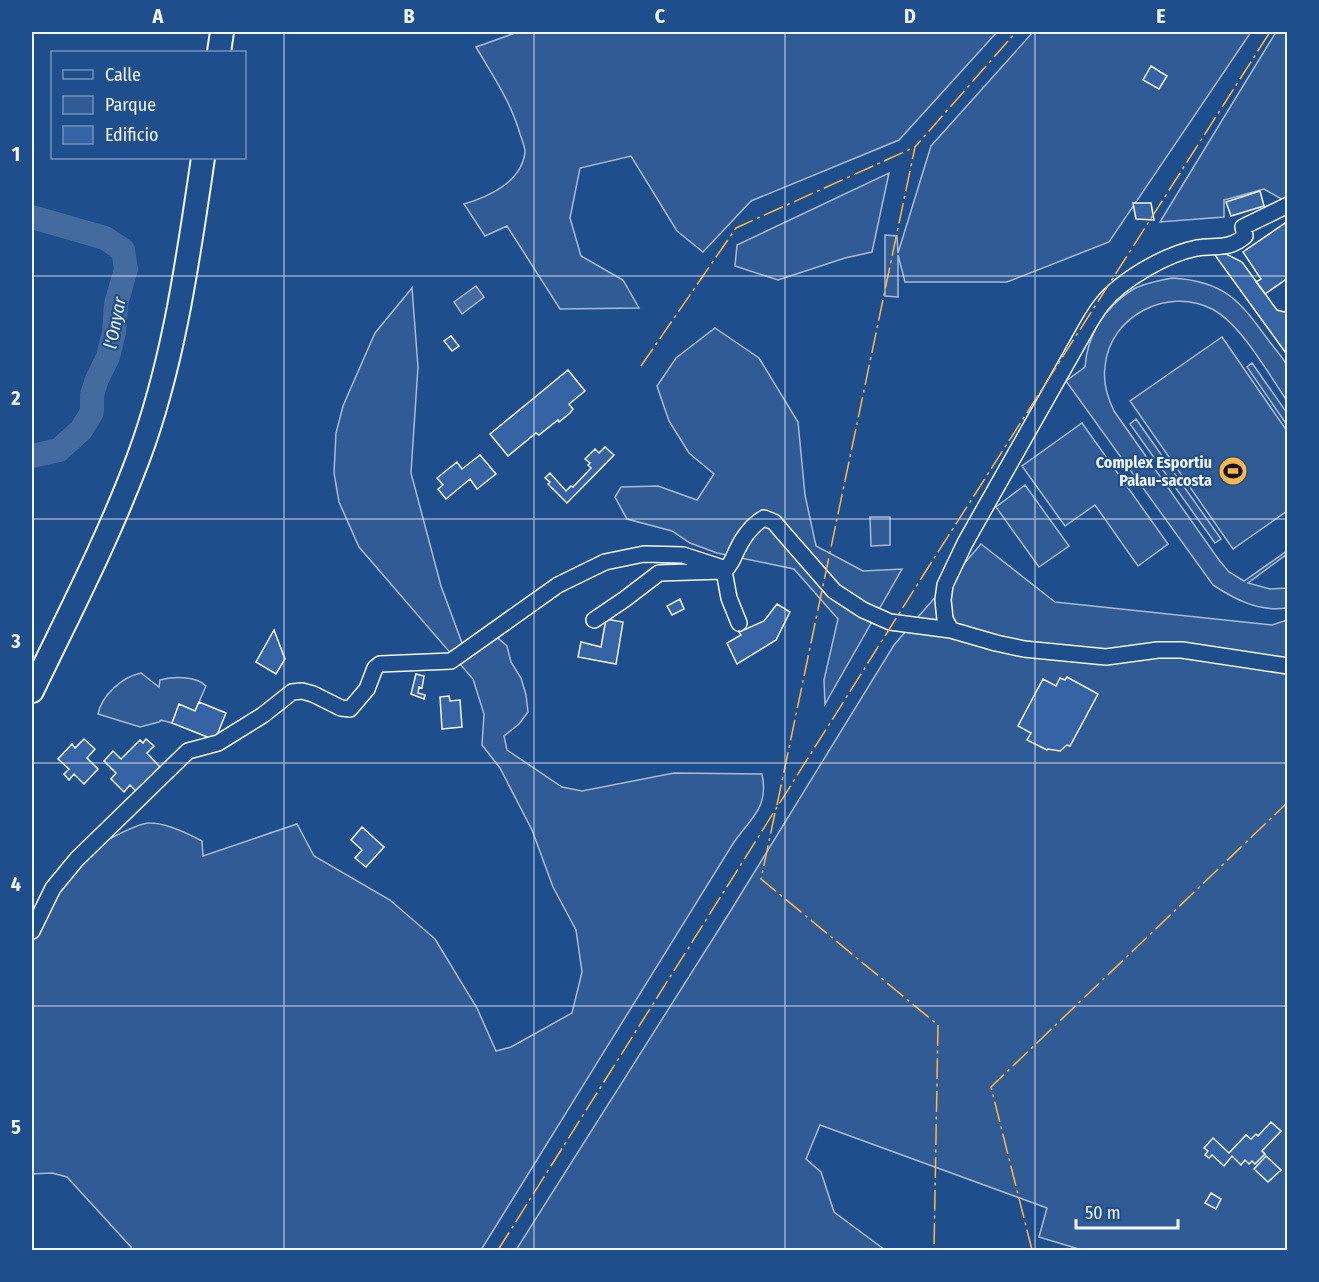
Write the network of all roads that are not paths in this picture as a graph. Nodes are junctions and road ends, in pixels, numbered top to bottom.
1 (222, 32) edge
2 (219, 51) edge
3 (203, 159) edge
4 (1287, 205) edge
5 (724, 570) junction
6 (594, 620) dead end
7 (739, 623) dead end
8 (951, 630) junction
9 (1287, 666) edge
10 (32, 691) edge
11 (32, 931) edge

1 - 2 highway
3 - 10 highway
4 - 8 street
5 - 6 street
5 - 7 street
5 - 8 street
5 - 11 street
8 - 9 street

